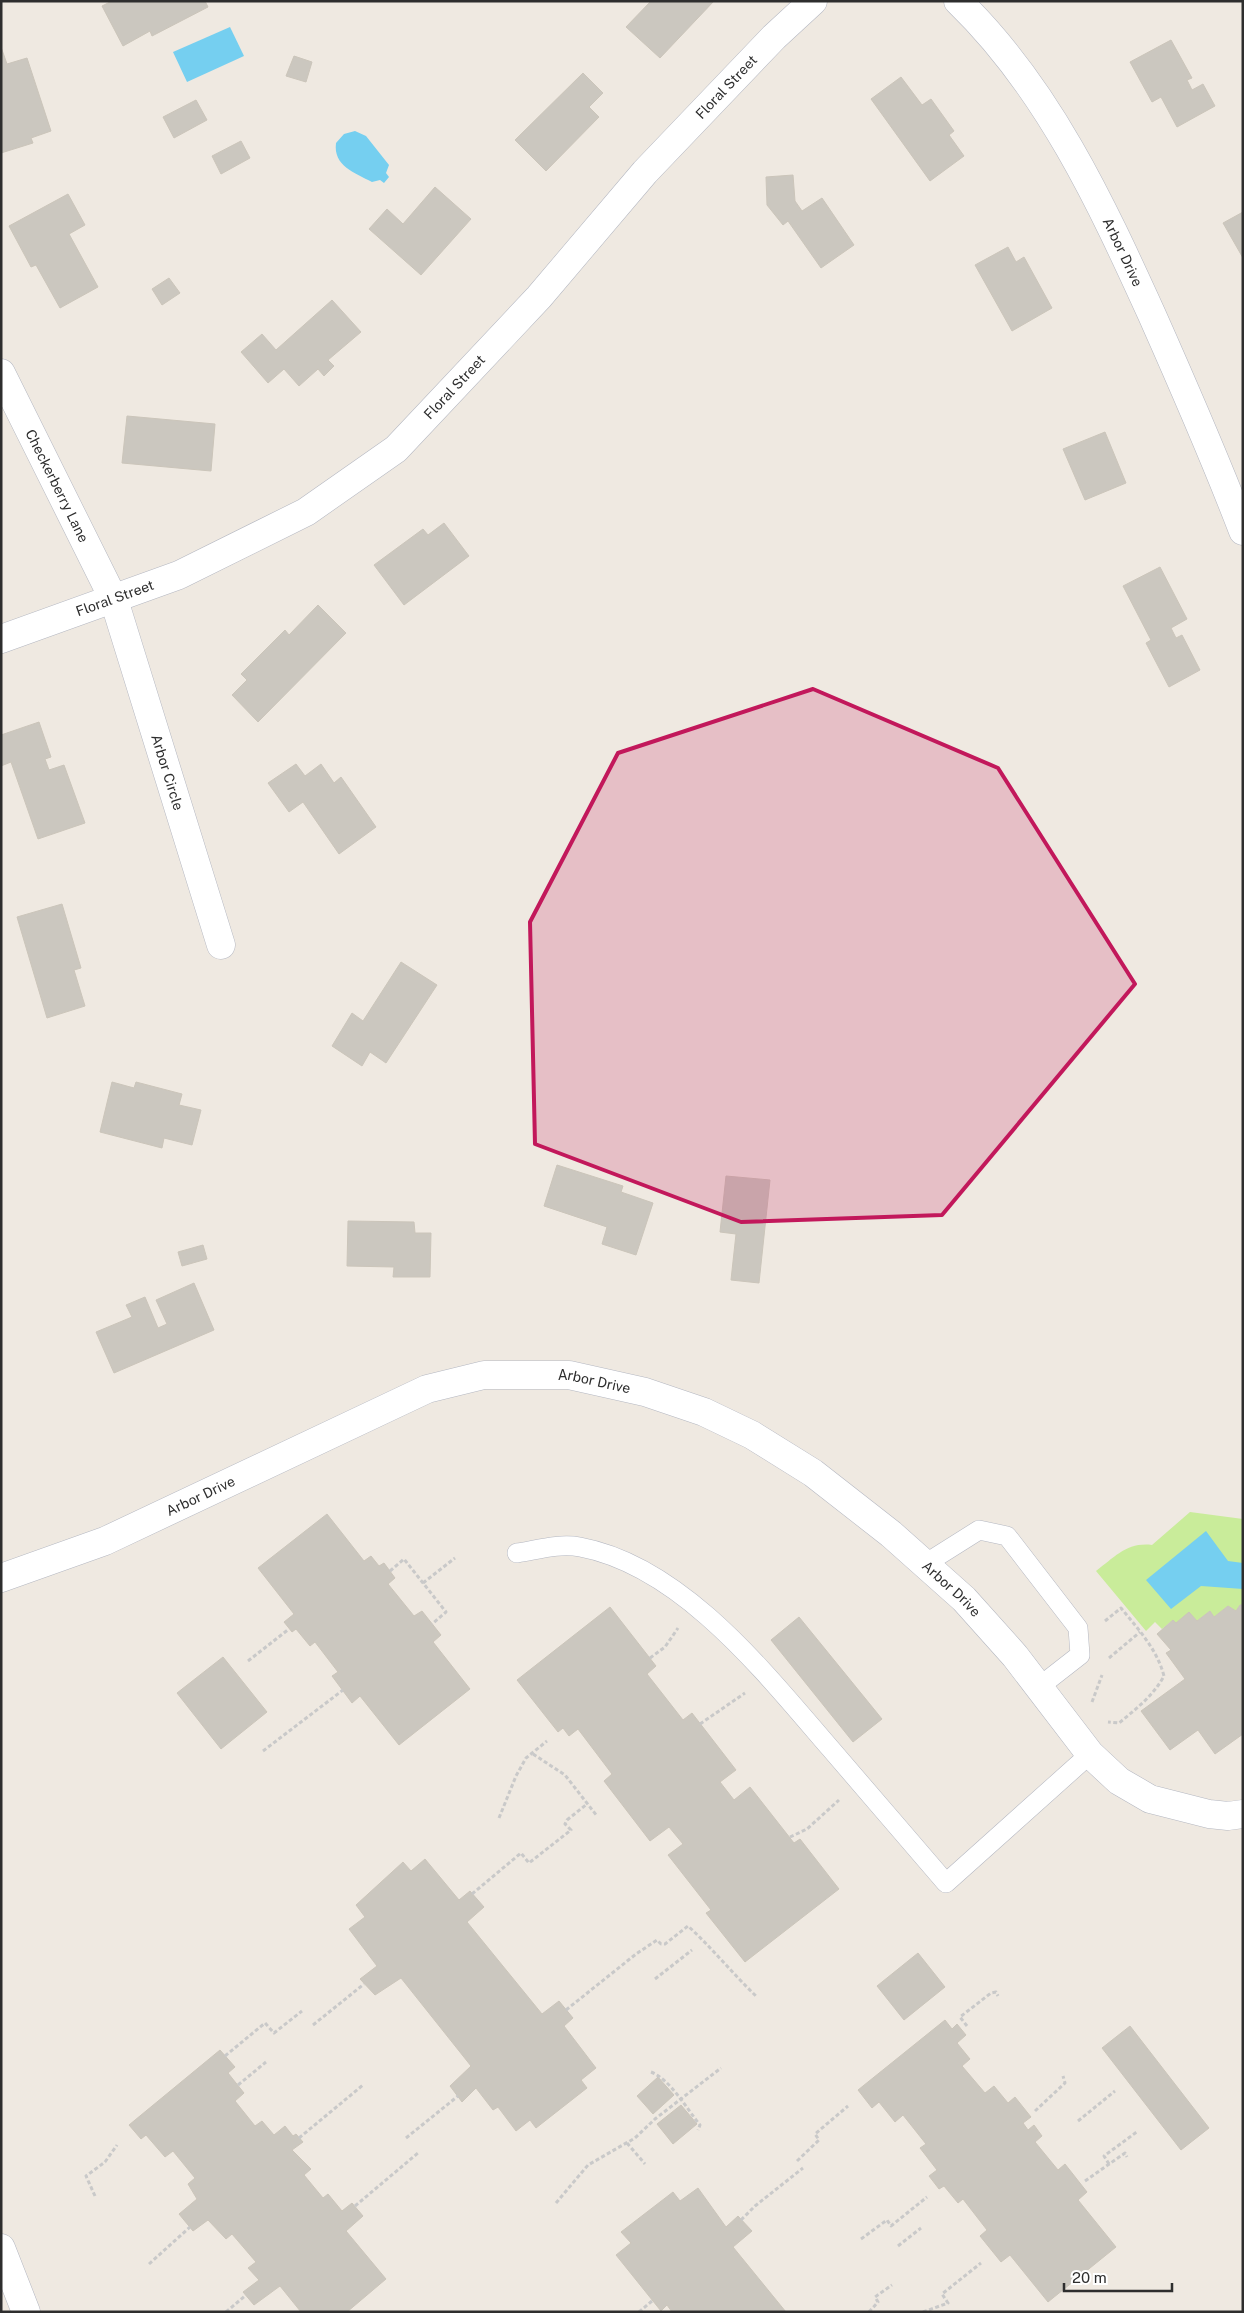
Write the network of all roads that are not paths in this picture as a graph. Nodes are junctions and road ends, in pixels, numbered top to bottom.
1 (813, 1) edge
2 (958, 1) edge
3 (1, 373) edge
4 (1243, 531) edge
5 (114, 600) junction
6 (1, 639) edge
7 (221, 945) dead end
8 (517, 1553) dead end
9 (925, 1564) junction
10 (1, 1578) edge
11 (1039, 1687) junction
12 (1090, 1754) junction
13 (1243, 1814) edge
14 (1, 2248) edge
15 (26, 2312) edge

1 - 5 street, Floral Street
2 - 4 street, Arbor Drive
3 - 5 street, Checkerberry Lane
5 - 6 street, Floral Street
5 - 7 street, Arbor Circle
8 - 12 lane
9 - 10 street, Arbor Drive
9 - 11 street, Arbor Drive
9 - 11 lane
11 - 12 street, Arbor Drive
12 - 13 street, Arbor Drive
14 - 15 street

